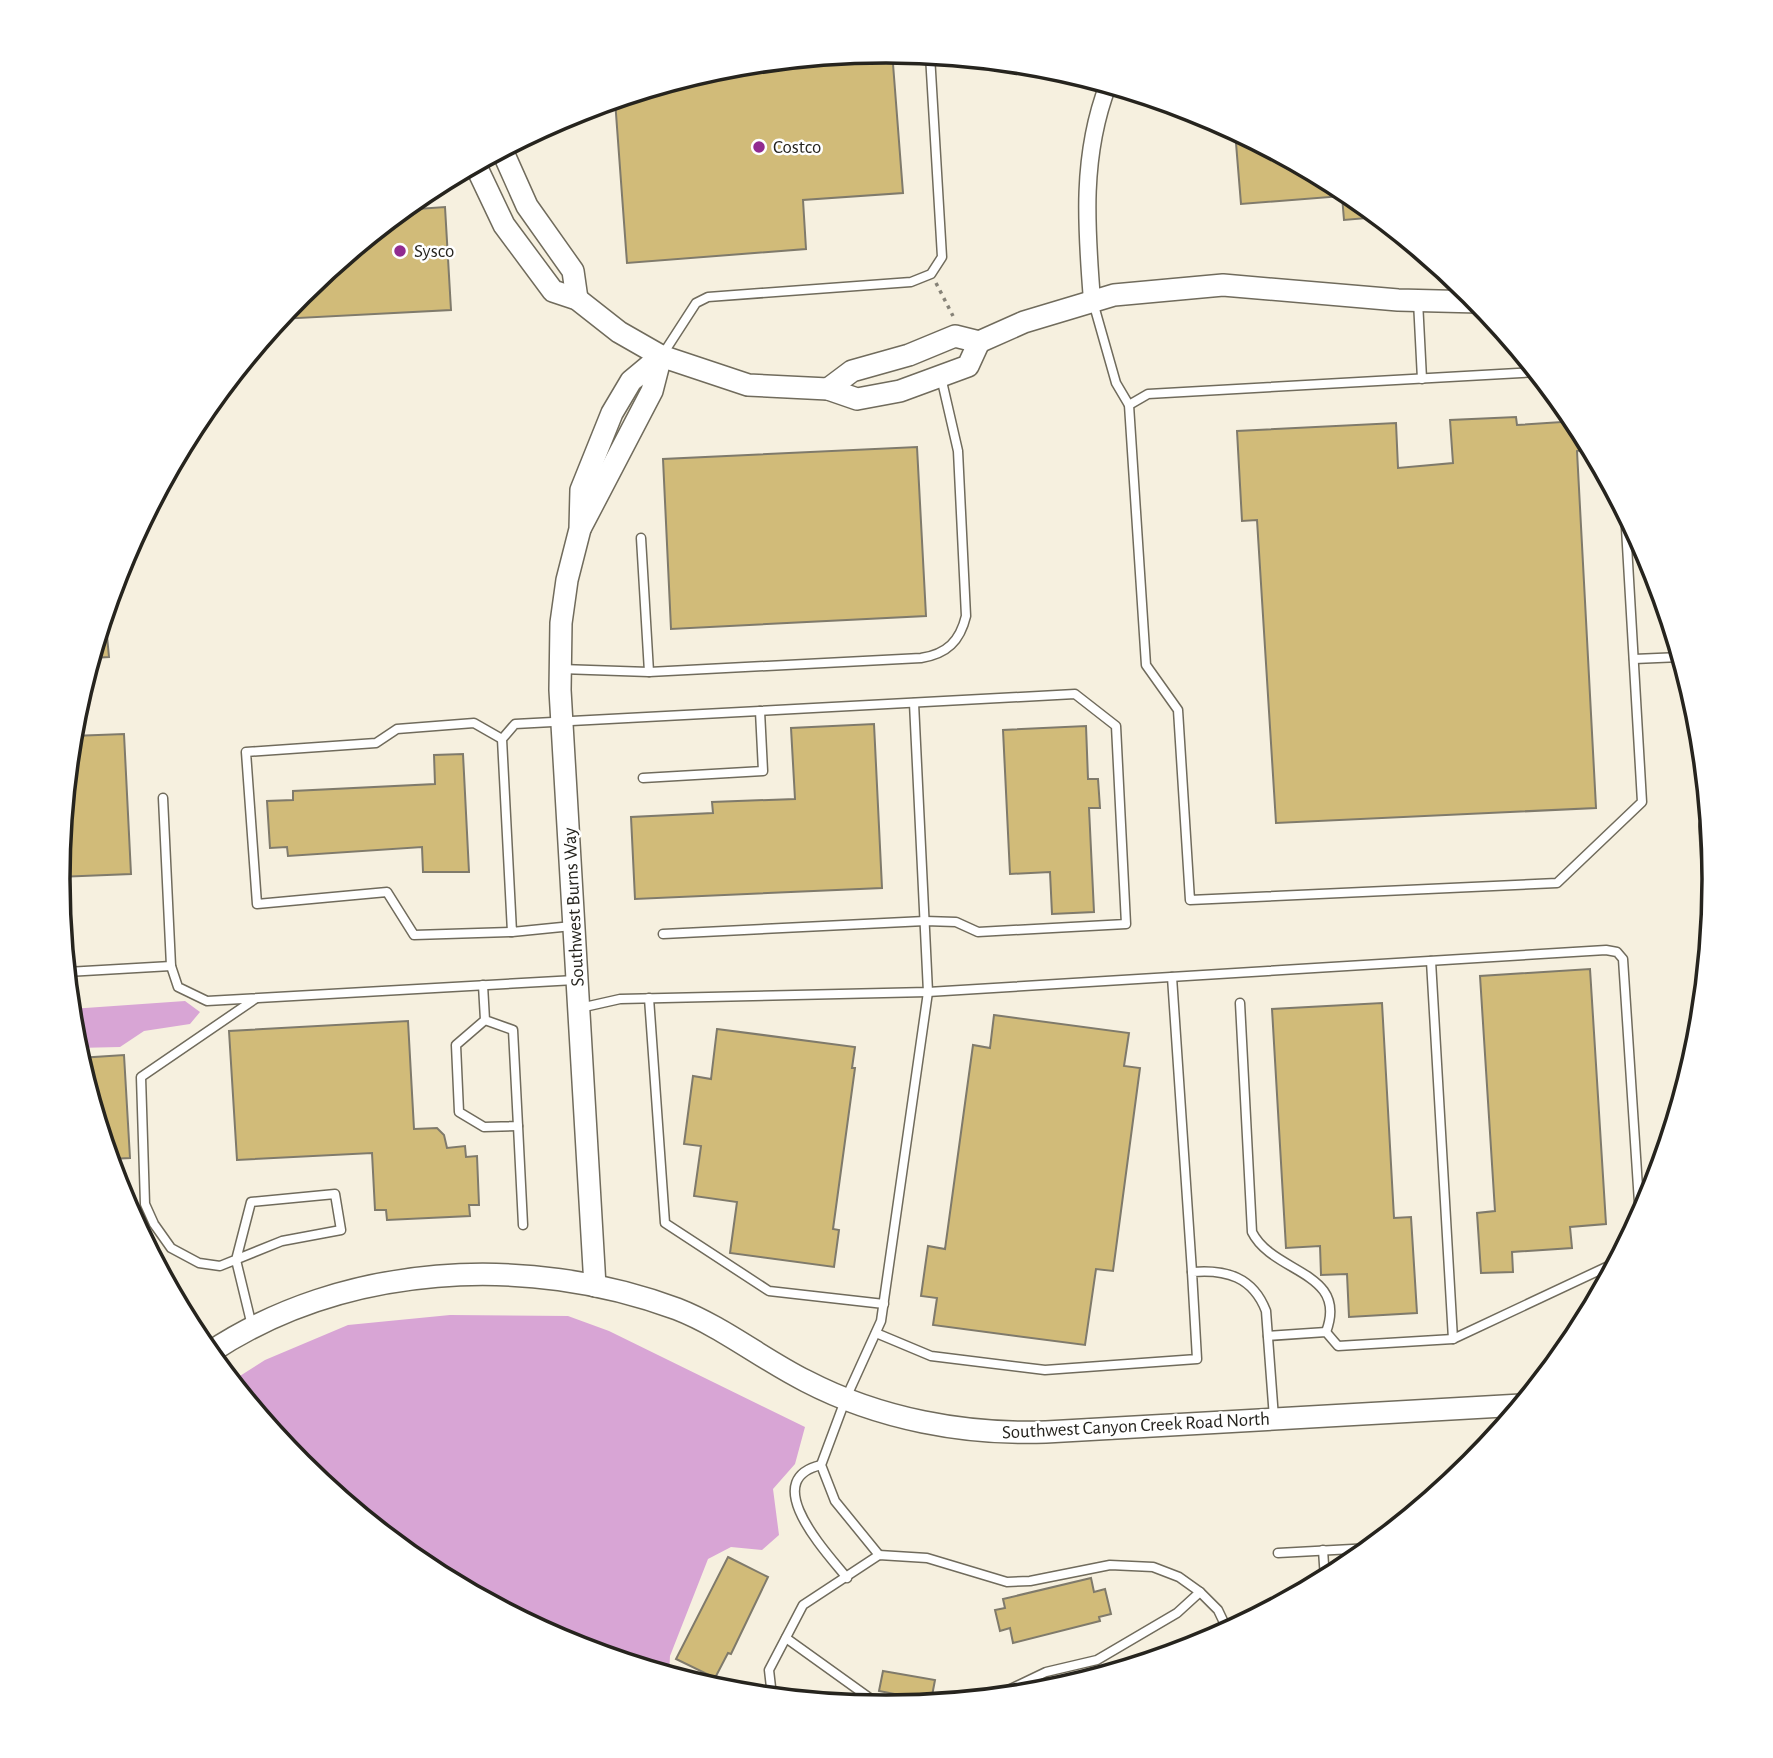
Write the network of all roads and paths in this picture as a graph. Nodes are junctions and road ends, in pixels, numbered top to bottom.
1 (931, 65) edge
2 (1105, 93) edge
3 (505, 158) edge
4 (479, 172) edge
5 (945, 296) dead end
6 (577, 299) junction
7 (1092, 300) junction
8 (1418, 301) junction
9 (1463, 302) edge
10 (952, 310) dead end
11 (979, 342) junction
12 (662, 356) junction
13 (1526, 373) edge
14 (941, 377) junction
15 (1422, 379) junction
16 (828, 389) junction
17 (1129, 405) junction
18 (1627, 537) edge
19 (641, 538) dead end
20 (1672, 657) edge
21 (1634, 659) junction
22 (559, 669) junction
23 (649, 672) junction
24 (914, 703) junction
25 (760, 711) junction
26 (562, 721) junction
27 (502, 739) junction
28 (643, 778) dead end
29 (163, 798) dead end
30 (925, 921) junction
31 (575, 926) junction
32 (512, 932) junction
33 (663, 934) dead end
34 (1431, 961) junction
35 (172, 966) junction
36 (76, 972) edge
37 (1172, 977) junction
38 (578, 980) junction
39 (483, 985) junction
40 (928, 992) junction
41 (649, 998) junction
42 (255, 999) junction
43 (1240, 1003) dead end
44 (580, 1007) junction
45 (485, 1020) junction
46 (518, 1126) junction
47 (1638, 1194) edge
48 (523, 1226) dead end
49 (236, 1260) junction
50 (1603, 1268) edge
51 (1192, 1272) junction
52 (594, 1286) junction
53 (884, 1304) junction
54 (253, 1329) junction
55 (1326, 1332) junction
56 (876, 1333) junction
57 (1268, 1336) junction
58 (1453, 1339) junction
59 (219, 1348) edge
60 (846, 1398) junction
61 (1509, 1406) edge
62 (1274, 1420) junction
63 (821, 1465) junction
64 (1351, 1549) edge
65 (1323, 1550) junction
66 (1278, 1553) dead end
67 (879, 1555) junction
68 (1324, 1567) edge
69 (848, 1578) junction
70 (1200, 1592) junction
71 (1223, 1622) edge
72 (786, 1638) junction
73 (1023, 1683) edge
74 (771, 1686) edge
75 (862, 1693) edge

1 - 12 lane
2 - 7 street
3 - 6 street
4 - 6 street
5 - 10 path
6 - 12 street
7 - 8 street
7 - 11 street
7 - 17 lane
8 - 9 street
8 - 15 lane
11 - 14 street
11 - 16 street
12 - 16 street
12 - 22 street, Southwest Burns Way
13 - 15 lane
14 - 16 street
14 - 23 lane
15 - 17 lane
17 - 21 lane
18 - 21 lane
19 - 23 lane
20 - 21 lane
22 - 23 lane
22 - 26 street, Southwest Burns Way
24 - 25 lane
24 - 30 lane
24 - 30 lane
25 - 26 lane
25 - 28 lane
26 - 27 lane
26 - 31 street, Southwest Burns Way
27 - 32 lane
27 - 32 lane
29 - 35 lane
30 - 33 lane
30 - 40 lane
31 - 32 lane
31 - 38 street, Southwest Burns Way
34 - 37 lane
34 - 47 lane
34 - 58 lane
35 - 36 lane
35 - 42 lane
37 - 40 lane
37 - 51 lane
38 - 39 lane
38 - 44 street, Southwest Burns Way
39 - 42 lane
39 - 45 lane
40 - 41 lane
40 - 53 lane
41 - 44 lane
41 - 53 lane
42 - 49 lane
43 - 55 lane
44 - 52 street, Southwest Burns Way
45 - 46 lane
45 - 46 lane
46 - 48 lane
49 - 49 lane
49 - 54 lane
50 - 58 lane
51 - 56 lane
51 - 57 lane
52 - 54 street, Southwest Canyon Creek Road North
52 - 60 street, Southwest Canyon Creek Road North
53 - 56 lane
54 - 59 street, Southwest Canyon Creek Road North
55 - 57 lane
55 - 58 lane
56 - 60 lane
57 - 62 lane
60 - 62 street, Southwest Canyon Creek Road North
60 - 63 lane
61 - 62 street, Southwest Canyon Creek Road North
63 - 67 lane
63 - 69 lane
64 - 65 lane
65 - 66 lane
65 - 68 lane
67 - 69 lane
67 - 70 lane
69 - 72 lane
70 - 71 lane
70 - 73 lane
72 - 74 lane
72 - 75 lane

